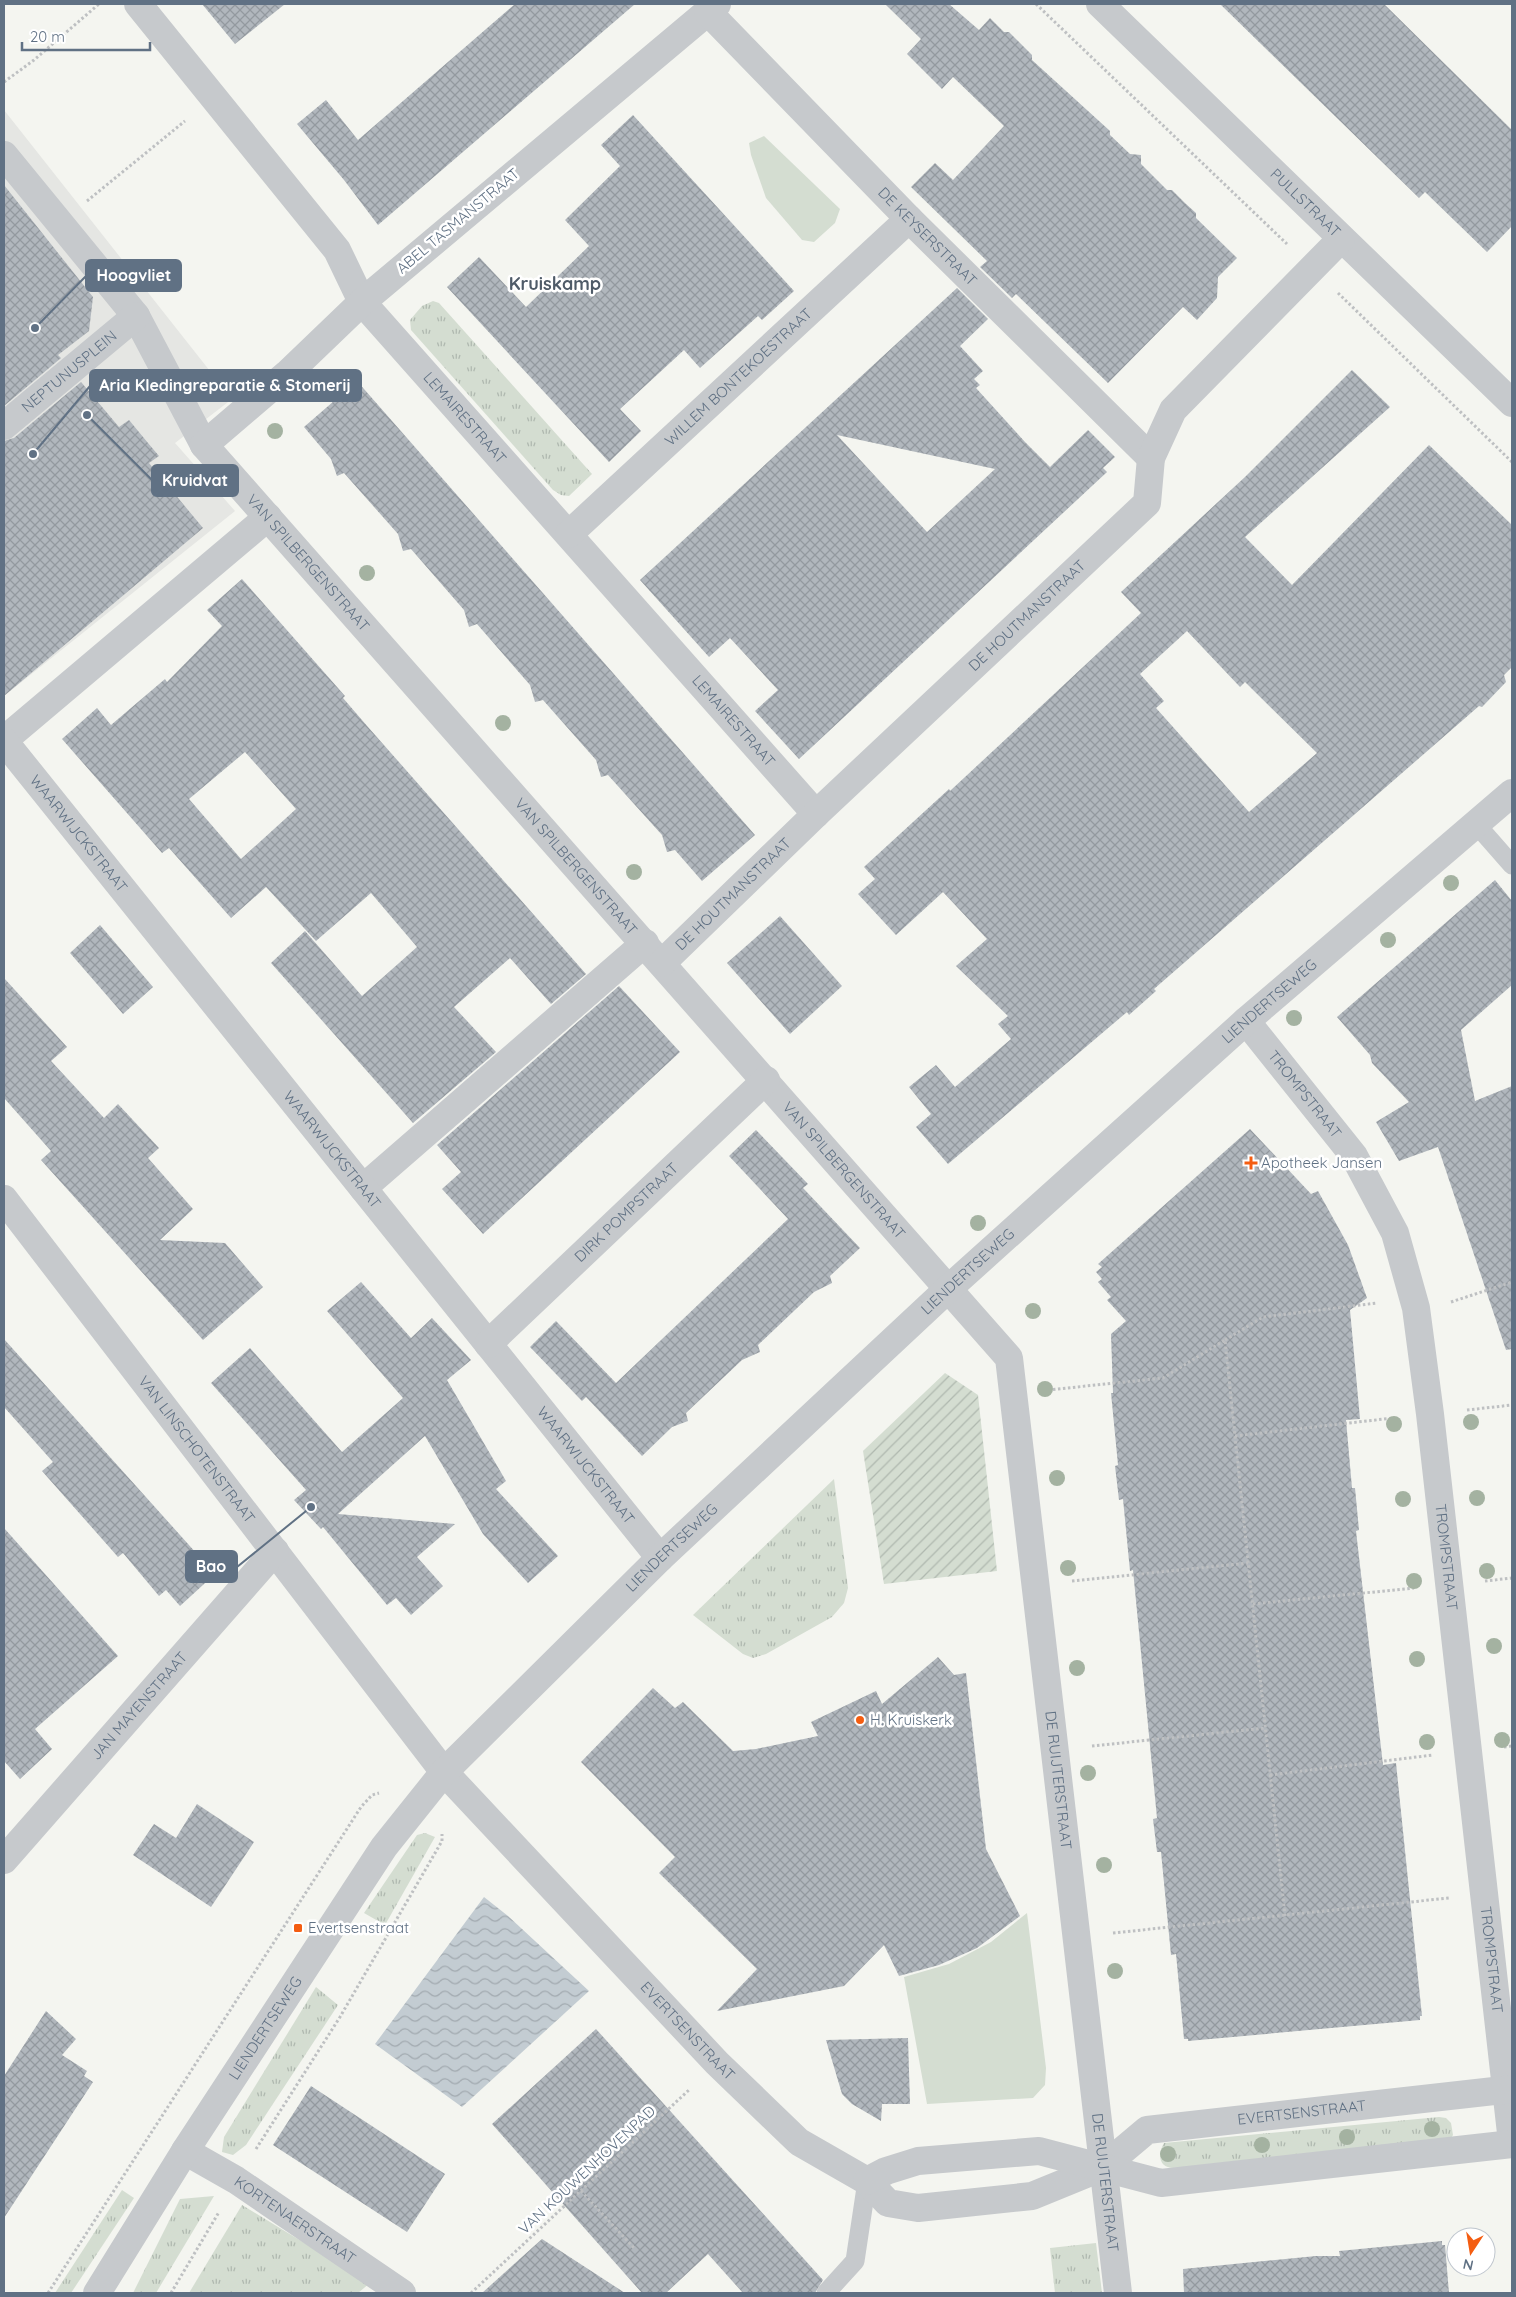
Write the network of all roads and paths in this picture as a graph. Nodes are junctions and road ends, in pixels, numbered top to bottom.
1 (99, 4) edge
2 (138, 4) edge
3 (1036, 4) edge
4 (1100, 4) edge
5 (713, 8) edge
6 (4, 82) edge
7 (215, 97) junction
8 (4, 155) edge
9 (909, 219) junction
10 (59, 224) junction
11 (1342, 239) junction
12 (1312, 268) junction
13 (362, 302) junction
14 (136, 316) junction
15 (1512, 403) edge
16 (4, 426) edge
17 (204, 444) junction
18 (1151, 458) junction
19 (1512, 462) edge
20 (268, 517) junction
21 (569, 534) junction
22 (4, 741) edge
23 (1512, 793) edge
24 (816, 814) junction
25 (1476, 824) junction
26 (1512, 865) edge
27 (654, 953) junction
28 (1246, 1021) junction
29 (766, 1080) junction
30 (363, 1188) junction
31 (4, 1199) edge
32 (1512, 1282) edge
33 (948, 1289) junction
34 (1415, 1306) junction
35 (1225, 1340) junction
36 (488, 1344) junction
37 (1013, 1393) junction
38 (1512, 1405) edge
39 (1430, 1414) junction
40 (1235, 1436) junction
41 (275, 1551) junction
42 (660, 1558) junction
43 (1248, 1562) junction
44 (1035, 1585) junction
45 (1449, 1585) junction
46 (1252, 1604) junction
47 (1265, 1728) junction
48 (1055, 1749) junction
49 (1468, 1750) junction
50 (444, 1772) junction
51 (1270, 1775) junction
52 (442, 1832) dead end
53 (8, 1845) edge
54 (1484, 1894) junction
55 (1285, 1916) junction
56 (1077, 1937) junction
57 (718, 2063) junction
58 (1509, 2090) edge
59 (1512, 2143) edge
60 (185, 2151) junction
61 (1103, 2167) junction
62 (236, 2180) junction
63 (867, 2182) junction
64 (581, 2191) junction
65 (635, 2249) dead end
66 (391, 2290) edge
67 (97, 2293) edge
68 (170, 2293) edge
69 (472, 2293) edge
70 (826, 2293) edge
71 (1118, 2293) edge

1 - 6 path
2 - 7 street, LEMAIRESTRAAT
3 - 12 path
4 - 11 street, PULLSTRAAT
5 - 9 street, DE KEYSERSTRAAT
5 - 13 street, ABEL TASMANSTRAAT
7 - 10 path
7 - 13 street, LEMAIRESTRAAT
8 - 10 street
9 - 18 street, DE KEYSERSTRAAT
9 - 21 street, WILLEM BONTEKOESTRAAT
10 - 14 street
11 - 12 street, DE HOUTMANSTRAAT
11 - 15 street, PULLSTRAAT
12 - 18 street, DE HOUTMANSTRAAT
12 - 19 path
13 - 17 street, ABEL TASMANSTRAAT
13 - 21 street, LEMAIRESTRAAT
14 - 16 street, NEPTUNUSPLEIN
14 - 17 street
17 - 20 street, VAN SPILBERGENSTRAAT
18 - 24 street, DE HOUTMANSTRAAT
20 - 22 street, WAARWIJCKSTRAAT
20 - 27 street, VAN SPILBERGENSTRAAT
21 - 24 street, LEMAIRESTRAAT
22 - 30 street, WAARWIJCKSTRAAT
23 - 25 street, LIENDERTSEWEG
24 - 27 street, DE HOUTMANSTRAAT
25 - 26 lane
25 - 28 street, LIENDERTSEWEG
27 - 29 street, VAN SPILBERGENSTRAAT
27 - 30 street
28 - 33 street, LIENDERTSEWEG
28 - 34 street, TROMPSTRAAT
29 - 33 street, VAN SPILBERGENSTRAAT
29 - 36 street, DIRK POMPSTRAAT
30 - 36 street, WAARWIJCKSTRAAT
31 - 41 street, VAN LINSCHOTENSTRAAT
32 - 34 path
33 - 37 street, DE RUIJTERSTRAAT
33 - 42 street, LIENDERTSEWEG
34 - 35 path
34 - 39 street, TROMPSTRAAT
35 - 37 path
35 - 40 path
36 - 42 street, WAARWIJCKSTRAAT
37 - 44 street, DE RUIJTERSTRAAT
38 - 39 path
39 - 40 path
39 - 45 street, TROMPSTRAAT
40 - 43 path
41 - 50 street, VAN LINSCHOTENSTRAAT
41 - 53 street, JAN MAYENSTRAAT
42 - 50 street, LIENDERTSEWEG
43 - 44 path
43 - 46 path
44 - 48 street, DE RUIJTERSTRAAT
45 - 46 path
45 - 49 street, TROMPSTRAAT
46 - 47 path
47 - 48 path
47 - 51 path
48 - 56 street, DE RUIJTERSTRAAT
49 - 51 path
49 - 54 street, TROMPSTRAAT
50 - 57 street, EVERTSENSTRAAT
50 - 60 street, LIENDERTSEWEG
51 - 55 path
52 - 62 path
54 - 55 path
54 - 58 street, TROMPSTRAAT
55 - 56 path
56 - 61 street, DE RUIJTERSTRAAT
57 - 63 street, EVERTSENSTRAAT
57 - 64 path, VAN KOUWENHOVENPAD
58 - 59 street, TROMPSTRAAT
58 - 61 street, EVERTSENSTRAAT
59 - 61 street
60 - 62 street, KORTENAERSTRAAT
60 - 67 street, LIENDERTSEWEG
61 - 63 street
61 - 63 street, EVERTSENSTRAAT
61 - 71 street, DE RUIJTERSTRAAT
62 - 66 street, KORTENAERSTRAAT
62 - 68 path
63 - 70 lane
64 - 65 path
64 - 69 path, VAN KOUWENHOVENPAD

